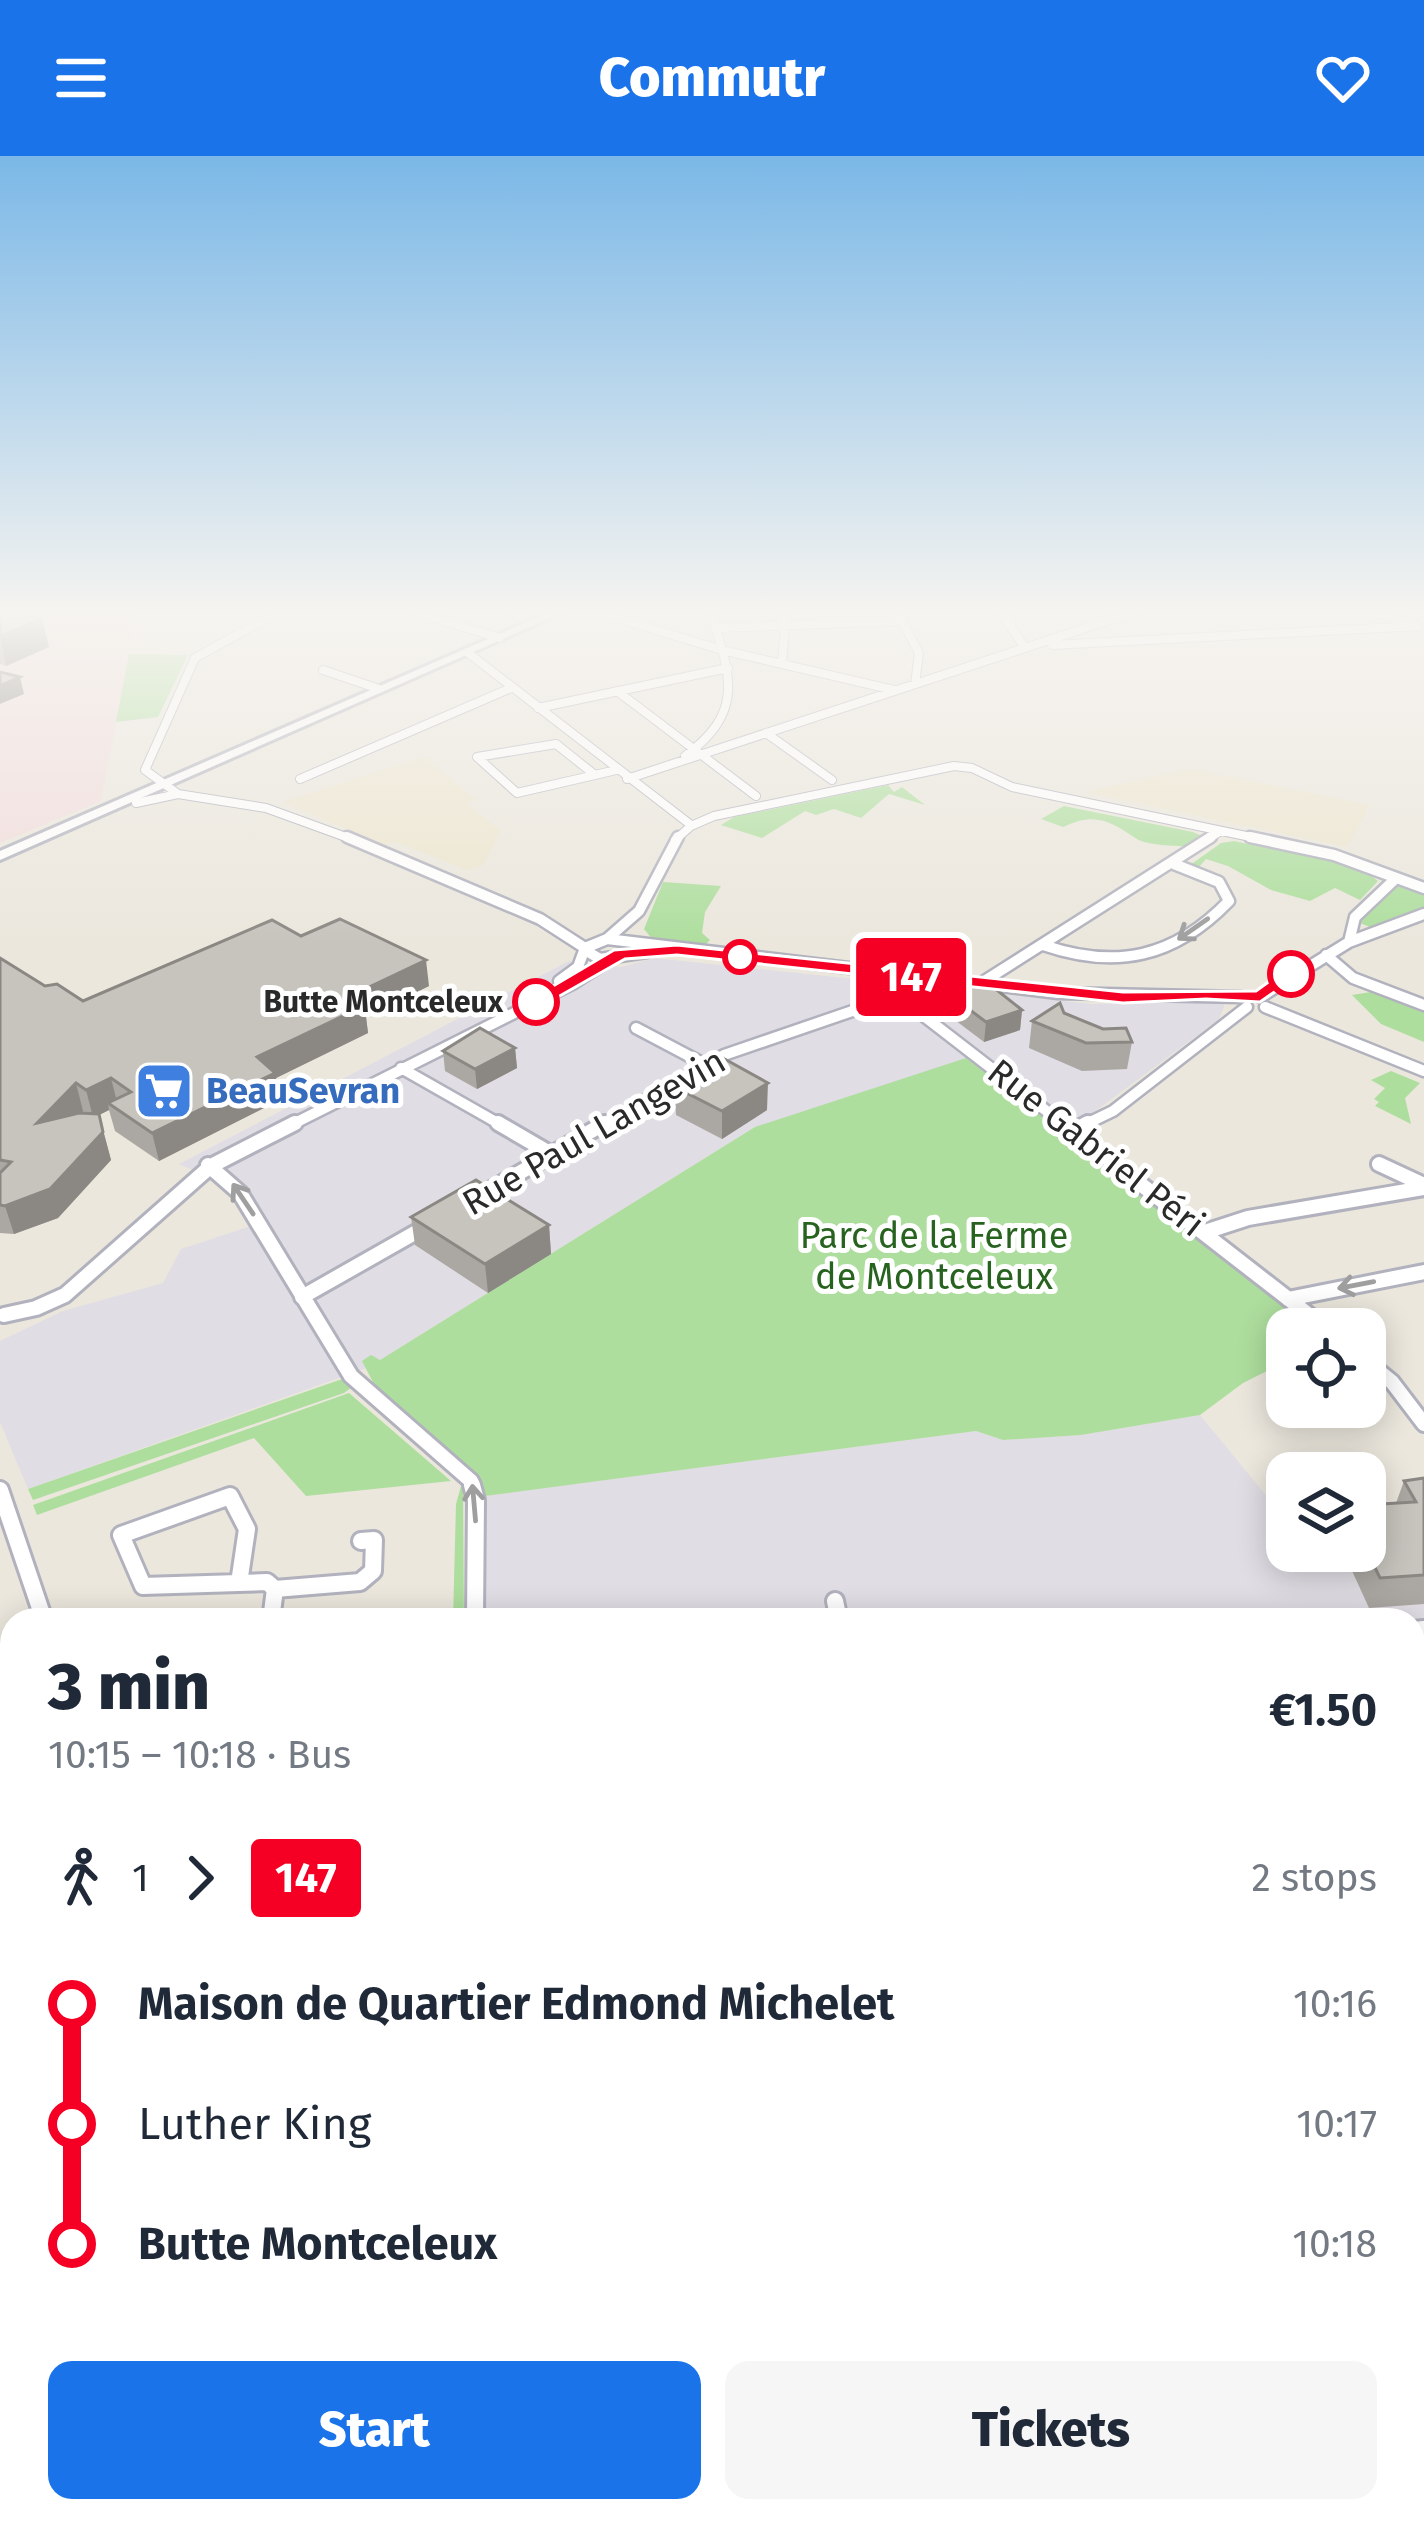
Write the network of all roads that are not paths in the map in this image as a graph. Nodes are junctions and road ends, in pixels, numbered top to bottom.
1 (166, 722) edge
2 (302, 722) edge
3 (431, 722) edge
4 (557, 722) edge
5 (659, 722) edge
6 (722, 722) edge
7 (799, 722) edge
8 (766, 733) junction
9 (577, 737) junction
10 (556, 743) junction
11 (235, 751) junction
12 (699, 752) junction
13 (616, 770) junction
14 (596, 775) junction
15 (300, 779) dead end
16 (627, 779) junction
17 (184, 780) junction
18 (832, 780) dead end
19 (170, 788) junction
20 (756, 796) dead end
21 (235, 801) junction
22 (692, 825) junction
23 (1221, 831) junction
24 (0, 856) edge
25 (1174, 864) junction
26 (0, 868) edge
27 (1395, 879) junction
28 (1424, 888) edge
29 (1424, 914) edge
30 (540, 919) junction
31 (1354, 923) junction
32 (629, 926) junction
33 (1383, 931) junction
34 (604, 939) junction
35 (1349, 942) junction
36 (1043, 944) junction
37 (585, 949) junction
38 (620, 950) junction
39 (1326, 955) junction
40 (862, 971) junction
41 (956, 982) junction
42 (978, 985) junction
43 (899, 995) junction
44 (1244, 1002) junction
45 (1262, 1002) junction
46 (1424, 1005) edge
47 (923, 1014) junction
48 (636, 1028) dead end
49 (706, 1065) junction
50 (399, 1067) junction
51 (1424, 1071) edge
52 (1075, 1130) junction
53 (553, 1155) junction
54 (207, 1164) junction
55 (1379, 1164) dead end
56 (1424, 1186) edge
57 (472, 1201) edge
58 (432, 1224) edge
59 (1205, 1232) junction
60 (1424, 1272) edge
61 (302, 1298) junction
62 (1288, 1299) junction
63 (1300, 1308) edge
64 (2, 1315) edge
65 (1386, 1376) edge
66 (1416, 1399) edge
67 (1424, 1424) edge
68 (0, 1490) edge
69 (374, 1540) dead end
70 (239, 1582) junction
71 (274, 1589) junction
72 (836, 1601) dead end
73 (40, 1608) edge
74 (272, 1608) edge
75 (475, 1608) edge
76 (837, 1608) edge

1 - 19 street
2 - 11 main road
3 - 15 street
4 - 9 street
5 - 12 street
6 - 12 street
7 - 8 street
8 - 12 street
8 - 18 street
9 - 10 street
9 - 13 street
10 - 14 street
10 - 14 street
11 - 17 main road
11 - 19 main road
12 - 16 street
12 - 20 street
13 - 14 street
13 - 16 street
16 - 22 street
17 - 19 main road
17 - 21 street
19 - 21 street
19 - 24 main road
19 - 26 main road
21 - 30 street
22 - 23 street
22 - 32 street
23 - 25 street
23 - 27 street
25 - 36 street
25 -> 36 street
27 - 28 street
27 - 31 street
29 - 33 street
30 - 34 street
30 - 37 street
31 - 33 street
31 - 35 street
32 - 34 street
32 - 38 street
33 - 35 street
34 - 37 street
34 - 38 street
35 - 39 street
36 - 42 street
37 - 38 street
37 - 50 street
38 - 40 street
38 - 50 street
39 - 45 street
39 - 46 street
40 - 41 street
40 - 43 street, Rue Gabriel Péri
41 - 42 street
41 - 47 street
42 - 44 street
43 - 47 street, Rue Gabriel Péri
43 - 49 street, Rue Paul Langevin
44 - 45 street
44 - 52 street
45 - 51 street
47 - 52 street, Rue Gabriel Péri
48 - 49 street
49 - 53 street, Rue Paul Langevin
50 - 53 street
50 - 54 street
52 - 59 street, Rue Gabriel Péri
53 - 57 street, Rue Paul Langevin
61 -> 54 street
54 - 64 street
55 - 56 street
56 - 59 street
58 - 61 street, Rue Paul Langevin
59 - 62 street, Rue Gabriel Péri
60 -> 62 street
75 -> 61 street
62 - 63 street, Rue Gabriel Péri
65 - 66 street
66 - 67 street
68 - 73 street
69 - 71 street
70 - 70 street
70 - 71 street
71 - 74 street
72 - 76 street

